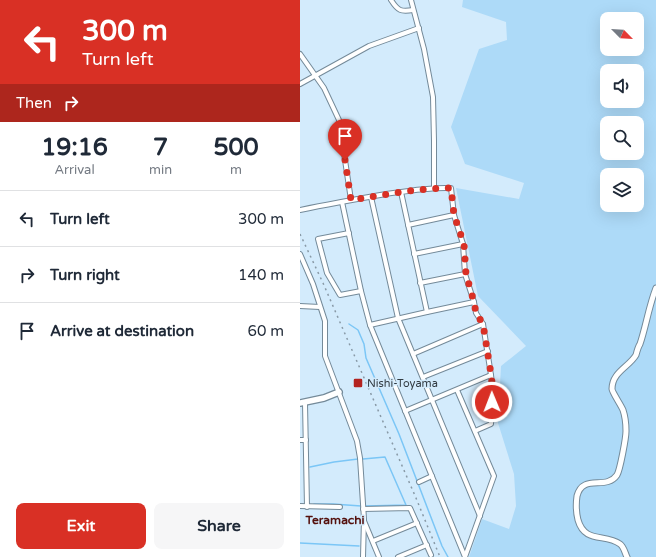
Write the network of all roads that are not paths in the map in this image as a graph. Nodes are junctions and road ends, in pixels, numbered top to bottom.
1 (391, 0) edge
2 (411, 0) edge
3 (414, 10) junction
4 (419, 28) junction
5 (300, 54) edge
6 (316, 76) junction
7 (300, 84) edge
8 (434, 188) junction
9 (401, 192) junction
10 (371, 197) junction
11 (351, 200) junction
12 (342, 202) junction
13 (300, 210) edge
14 (454, 215) junction
15 (408, 225) junction
16 (349, 232) junction
17 (464, 244) junction
18 (300, 254) edge
19 (414, 254) junction
20 (466, 274) junction
21 (420, 283) junction
22 (656, 288) edge
23 (361, 291) junction
24 (474, 302) junction
25 (300, 306) edge
26 (320, 307) junction
27 (427, 312) junction
28 (398, 318) junction
29 (483, 324) junction
30 (370, 325) junction
31 (488, 351) junction
32 (413, 354) junction
33 (491, 374) junction
34 (423, 377) junction
35 (457, 390) junction
36 (339, 392) junction
37 (432, 400) junction
38 (302, 403) edge
39 (405, 411) junction
40 (475, 431) junction
41 (300, 440) edge
42 (306, 440) junction
43 (300, 471) edge
44 (307, 471) junction
45 (432, 476) junction
46 (419, 482) dead end
47 (300, 506) edge
48 (307, 507) junction
49 (340, 507) dead end
50 (363, 509) junction
51 (480, 516) junction
52 (364, 518) junction
53 (417, 523) junction
54 (373, 541) junction
55 (427, 545) junction
56 (431, 556) dead end
57 (363, 557) edge
58 (380, 557) edge
59 (398, 557) edge
60 (465, 557) edge
61 (627, 557) edge

1 - 3 street
2 - 3 street
3 - 4 street
4 - 6 street
4 - 8 street
5 - 6 street
6 - 7 street
6 - 11 street
8 - 9 street
8 - 14 street
9 - 10 street
9 - 15 street
10 - 11 street
10 - 28 street
11 - 12 street
12 - 13 street
12 - 16 street
14 - 15 street
14 - 17 street
15 - 19 street
16 - 23 street
16 - 23 street
17 - 19 street
17 - 20 street
18 - 26 street
19 - 21 street
20 - 21 street
20 - 24 street
21 - 27 street
22 - 61 street
23 - 30 street
24 - 27 street
24 - 29 street
25 - 26 street
26 - 36 street
27 - 28 street
28 - 30 street
28 - 32 street
29 - 31 street
29 - 32 street
30 - 39 street
31 - 33 street
31 - 34 street
32 - 34 street
33 - 35 street
33 - 40 street
34 - 37 street
35 - 37 street
35 - 40 street
36 - 38 main road
36 - 50 street
37 - 39 street
37 - 51 street
38 - 42 street
39 - 45 street
40 - 51 street
41 - 42 street
42 - 44 street
43 - 44 street
44 - 48 street
45 - 46 street
45 - 60 street
47 - 48 street
48 - 49 street
50 - 52 street
50 - 53 street
51 - 60 street
52 - 54 street
52 - 57 street
53 - 54 street
53 - 55 street
54 - 58 street
55 - 56 street
55 - 59 street

